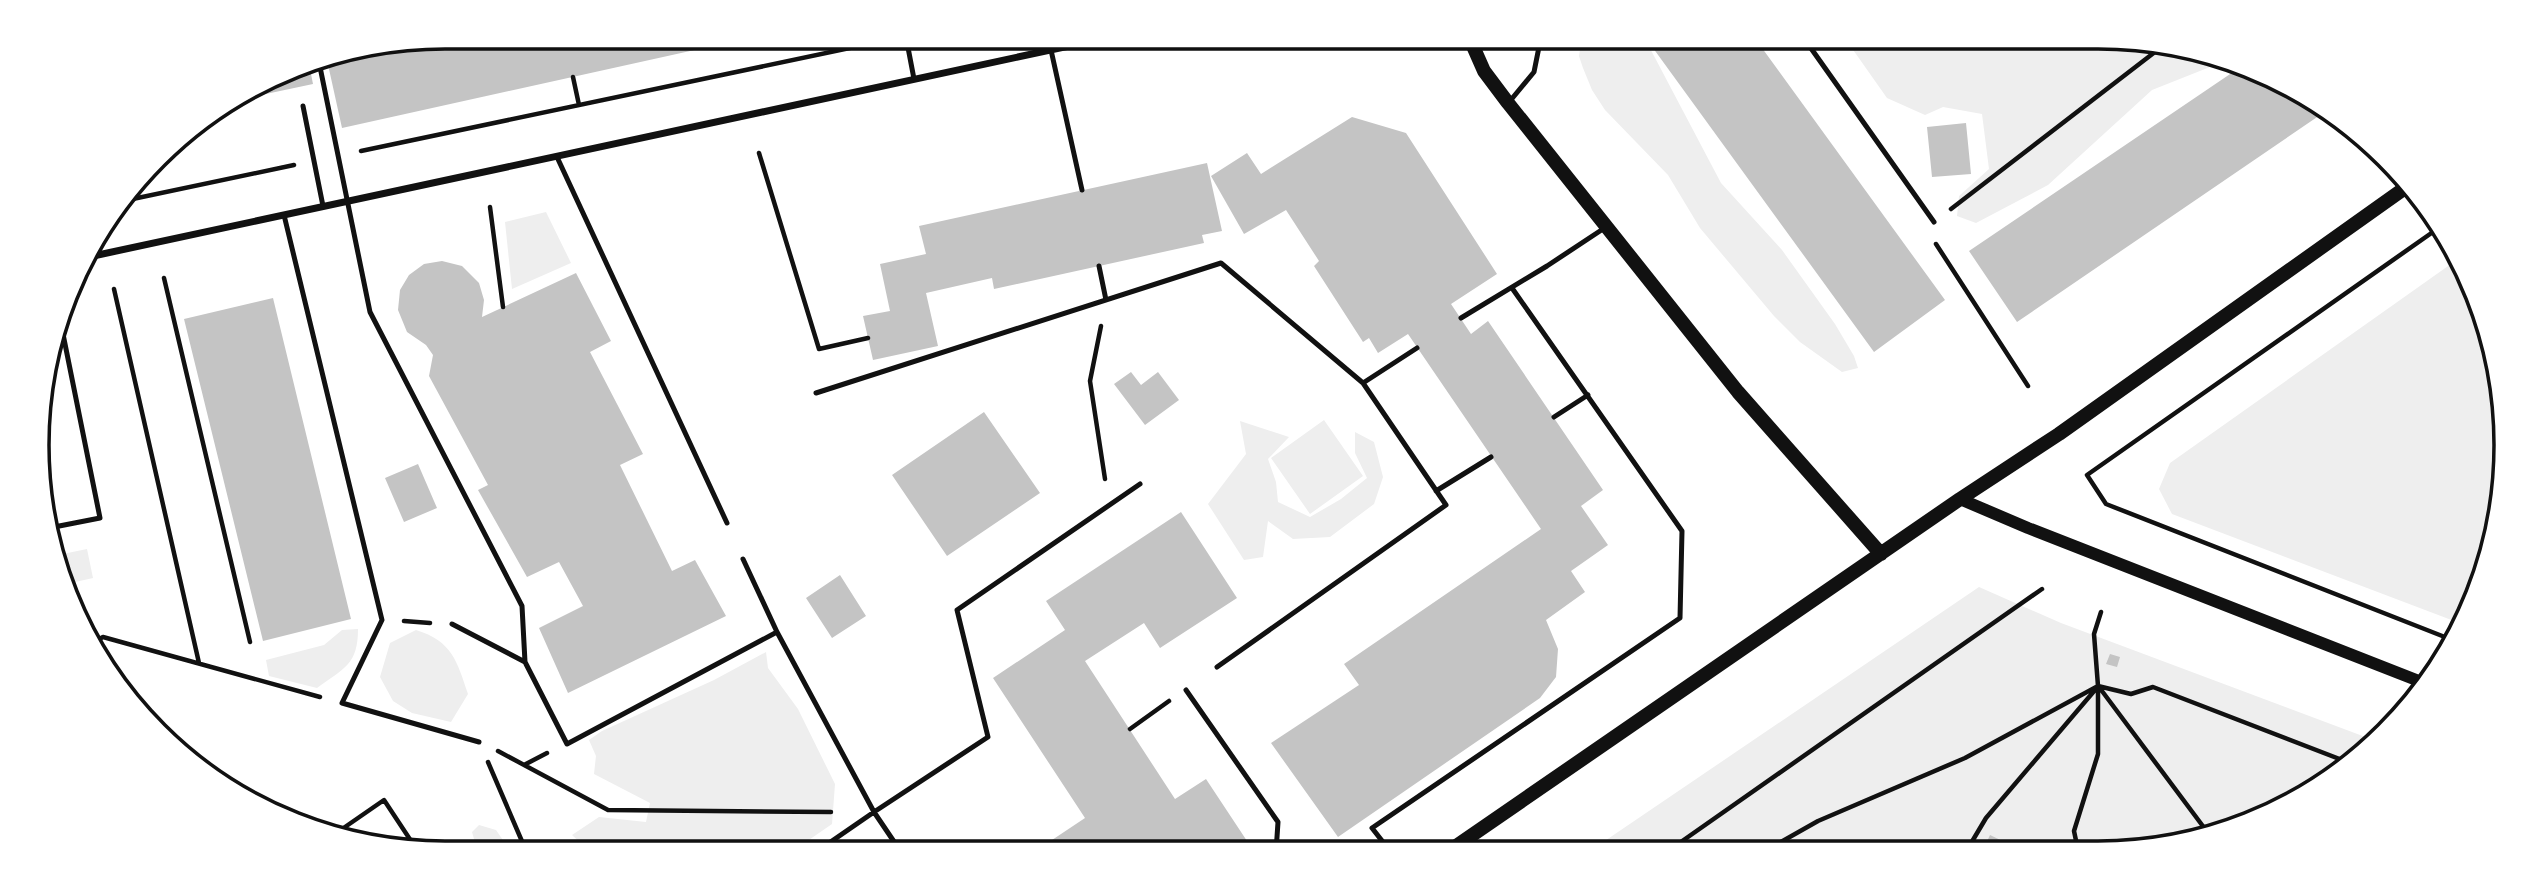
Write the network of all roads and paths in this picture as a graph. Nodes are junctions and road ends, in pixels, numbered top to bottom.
1 (845, 49) edge
2 (908, 49) edge
3 (1056, 49) edge
4 (1474, 49) edge
5 (1539, 49) edge
6 (1811, 49) edge
7 (1051, 50) junction
8 (2154, 53) edge
9 (320, 69) edge
10 (573, 77) dead end
11 (914, 79) junction
12 (1508, 103) junction
13 (579, 105) junction
14 (303, 106) dead end
15 (759, 153) dead end
16 (337, 156) junction
17 (557, 157) junction
18 (314, 161) junction
19 (1082, 190) dead end
20 (2401, 191) edge
21 (135, 198) edge
22 (347, 202) junction
23 (323, 206) junction
24 (490, 207) dead end
25 (284, 215) junction
26 (1934, 222) junction
27 (1606, 226) junction
28 (2432, 233) edge
29 (98, 255) edge
30 (1099, 266) dead end
31 (164, 278) dead end
32 (1511, 288) junction
33 (114, 289) dead end
34 (1106, 300) junction
35 (503, 307) dead end
36 (1461, 318) dead end
37 (64, 338) edge
38 (868, 338) dead end
39 (1417, 348) dead end
40 (1363, 383) junction
41 (2028, 386) dead end
42 (816, 393) dead end
43 (1588, 395) junction
44 (1554, 417) dead end
45 (1491, 457) dead end
46 (1140, 484) dead end
47 (1436, 491) junction
48 (1960, 499) junction
49 (1111, 504) junction
50 (727, 523) dead end
51 (58, 526) edge
52 (1881, 554) junction
53 (743, 559) dead end
54 (2042, 589) dead end
55 (2101, 612) dead end
56 (382, 620) junction
57 (452, 624) joint
58 (777, 632) junction
59 (2444, 637) edge
60 (100, 639) edge
61 (250, 642) dead end
62 (525, 662) junction
63 (199, 663) junction
64 (1217, 667) dead end
65 (2416, 680) edge
66 (2098, 686) junction
67 (1186, 690) dead end
68 (342, 703) junction
69 (480, 741) junction
70 (2339, 759) edge
71 (874, 812) junction
72 (2204, 827) edge
73 (343, 828) edge
74 (410, 839) edge
75 (522, 841) edge
76 (832, 841) edge
77 (894, 841) edge
78 (1277, 841) edge
79 (1382, 841) edge
80 (1463, 841) edge
81 (1682, 841) edge
82 (1781, 841) edge
83 (1972, 841) edge
84 (2076, 841) edge

1 - 13 path
2 - 11 lane
3 - 7 street
4 - 12 main road
5 - 12 lane
6 - 26 lane
7 - 11 street
7 - 19 lane
8 - 26 path
9 - 16 lane
10 - 13 path
11 - 17 street
12 - 27 main road
13 - 16 path
14 - 18 lane
15 - 38 path
16 - 22 lane
17 - 22 street
17 - 50 lane
18 - 21 path
18 - 23 lane
20 - 48 main road
22 - 23 street
22 - 62 lane
23 - 25 street
24 - 35 path
25 - 29 street
25 - 56 lane
26 - 41 path
27 - 32 lane
27 - 52 main road
28 - 59 path
30 - 34 lane
31 - 61 path
32 - 36 lane
32 - 43 lane
33 - 63 path
34 - 40 lane
34 - 42 lane
34 - 49 path
37 - 51 lane
39 - 40 lane
40 - 47 lane
43 - 44 lane
43 - 79 lane
45 - 47 lane
46 - 49 lane
47 - 64 lane
48 - 52 main road
48 - 65 street
49 - 71 lane
52 - 80 main road
53 - 58 lane
54 - 81 path
55 - 66 path
56 - 57 path
56 - 68 lane
57 - 62 lane
58 - 62 lane
58 - 71 lane
60 - 63 path
63 - 68 path
66 - 70 path
66 - 72 path
66 - 82 path
66 - 83 path
66 - 84 path
67 - 78 lane
68 - 69 lane
69 - 71 path
69 - 75 path
71 - 76 lane
71 - 77 lane
73 - 74 path

